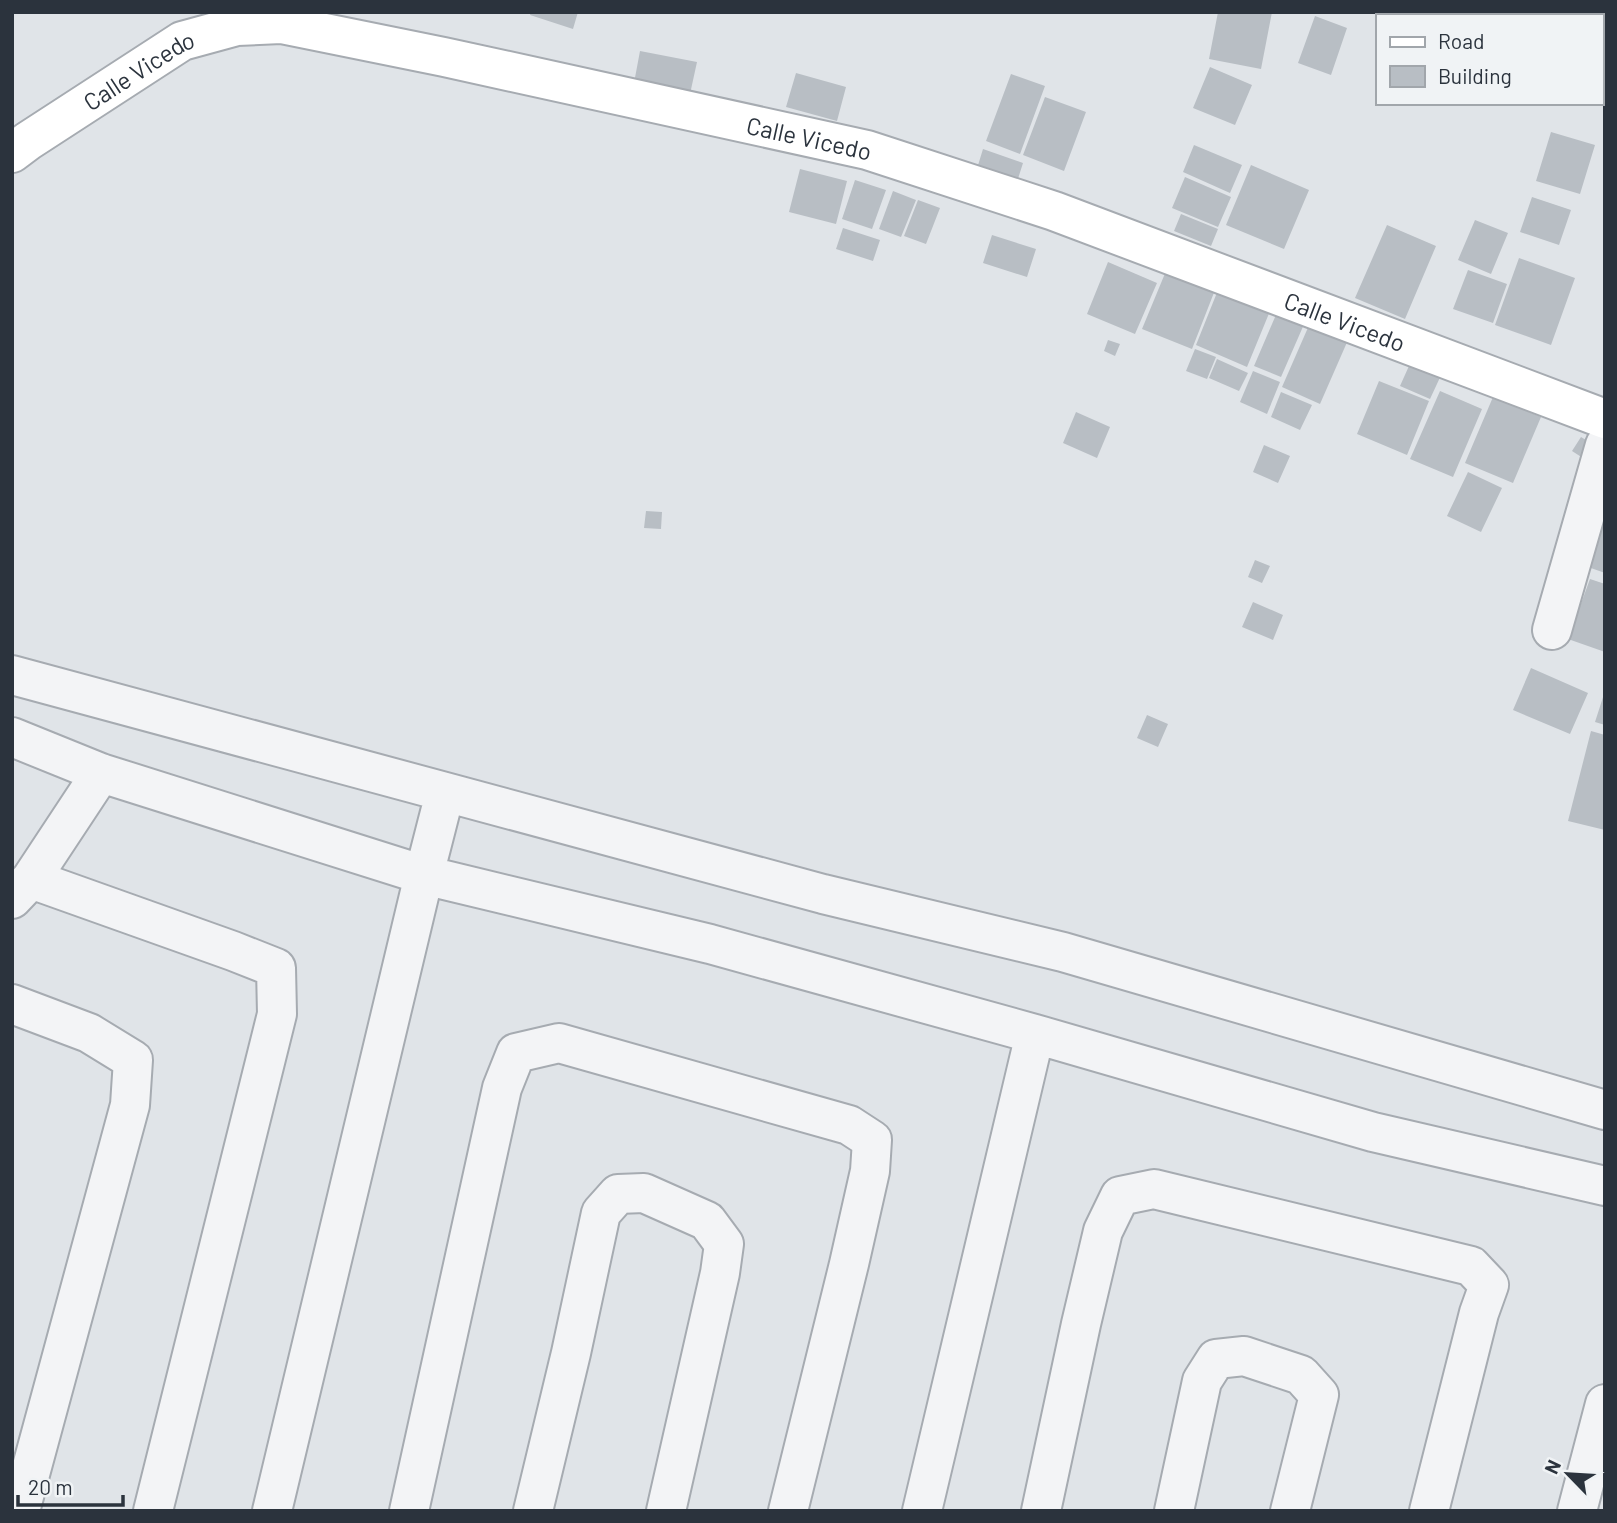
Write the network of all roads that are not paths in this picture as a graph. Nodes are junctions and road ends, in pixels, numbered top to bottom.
1 (12, 153) edge
2 (1605, 419) edge
3 (1605, 445) edge
4 (1552, 630) dead end
5 (14, 681) edge
6 (12, 737) edge
7 (101, 773) junction
8 (445, 793) junction
9 (424, 875) junction
10 (22, 889) edge
11 (12, 1004) edge
12 (1035, 1034) junction
13 (1605, 1110) edge
14 (1605, 1186) edge
15 (1605, 1404) edge
16 (20, 1511) edge
17 (153, 1511) edge
18 (272, 1511) edge
19 (409, 1511) edge
20 (533, 1511) edge
21 (666, 1511) edge
22 (788, 1511) edge
23 (922, 1511) edge
24 (1041, 1511) edge
25 (1174, 1511) edge
26 (1290, 1511) edge
27 (1429, 1511) edge
28 (1577, 1511) edge

1 - 2 street, Calle Vicedo
3 - 4 street
5 - 8 street
6 - 7 street
7 - 9 street
7 - 10 street
8 - 9 street
8 - 13 street
9 - 12 street
9 - 18 street
10 - 17 street
11 - 16 street
12 - 14 street
12 - 23 street
15 - 28 street
19 - 22 street
20 - 21 street
24 - 27 street
25 - 26 street

